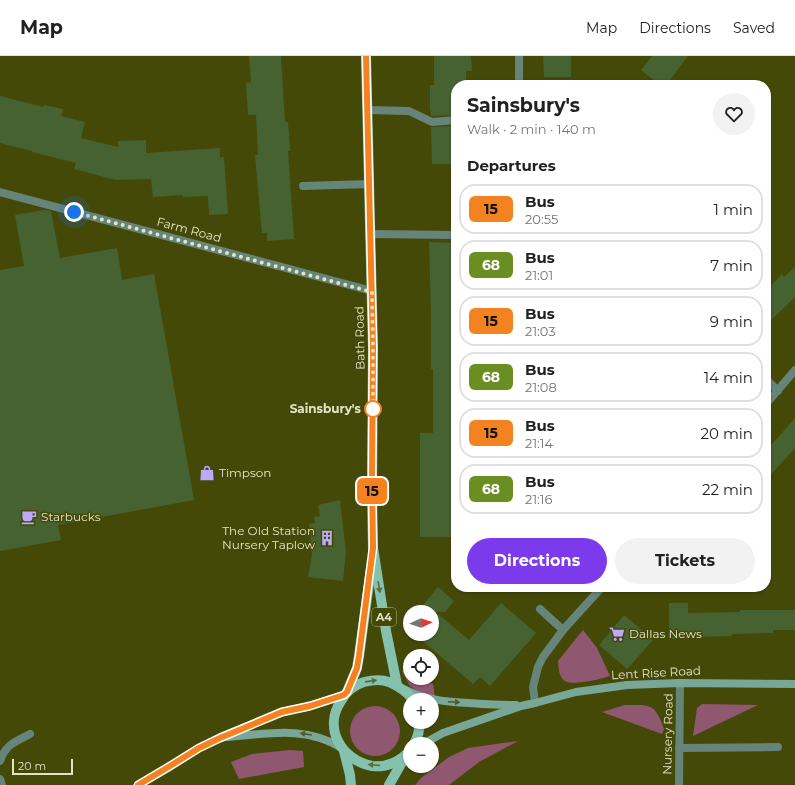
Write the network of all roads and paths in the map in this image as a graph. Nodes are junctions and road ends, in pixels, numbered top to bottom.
1 (366, 56) edge
2 (519, 56) edge
3 (519, 80) edge
4 (367, 110) junction
5 (451, 120) edge
6 (370, 184) junction
7 (303, 186) dead end
8 (0, 192) edge
9 (371, 234) junction
10 (451, 235) edge
11 (372, 292) junction
12 (795, 370) edge
13 (771, 384) edge
14 (778, 391) junction
15 (771, 399) edge
16 (373, 548) junction
17 (597, 592) edge
18 (540, 609) dead end
19 (563, 630) junction
20 (680, 683) junction
21 (795, 684) edge
22 (400, 687) junction
23 (346, 693) junction
24 (406, 693) edge
25 (535, 703) junction
26 (521, 706) junction
27 (30, 734) dead end
28 (436, 737) edge
29 (220, 738) junction
30 (778, 747) dead end
31 (679, 748) junction
32 (343, 749) junction
33 (403, 756) edge
34 (0, 761) edge
35 (403, 762) edge
36 (0, 779) edge
37 (2, 785) edge
38 (138, 785) edge
39 (351, 785) edge
40 (389, 785) edge
41 (679, 785) edge

1 - 4 main road, Bath Road / A4
2 - 3 street
4 - 5 street
4 - 6 main road, Bath Road / A4
6 - 7 street
6 - 9 main road, Bath Road / A4
8 - 11 street, Farm Road
9 - 10 street
9 - 11 main road, Bath Road / A4
11 - 16 main road, Bath Road / A4
12 - 14 street
13 - 14 street
14 - 15 street
16 -> 22 main road, Bath Road / A4
16 - 23 main road, Bath Road / A4
17 - 19 street
18 - 19 street
19 - 25 street
20 - 21 street, Lent Rise Road
20 - 25 street, Lent Rise Road
20 - 31 street, Nursery Road
23 -> 22 main road
22 - 24 main road
22 -> 26 street, Lent Rise Road
23 - 29 street
23 - 32 main road, Bath Road
25 - 26 street, Lent Rise Road
26 - 28 street, Lent Rise Road
27 - 34 street
32 -> 29 street
29 - 38 street
30 - 31 street
31 - 41 street, Nursery Road
33 -> 32 main road
32 - 39 main road
35 - 40 main road
36 - 37 street

